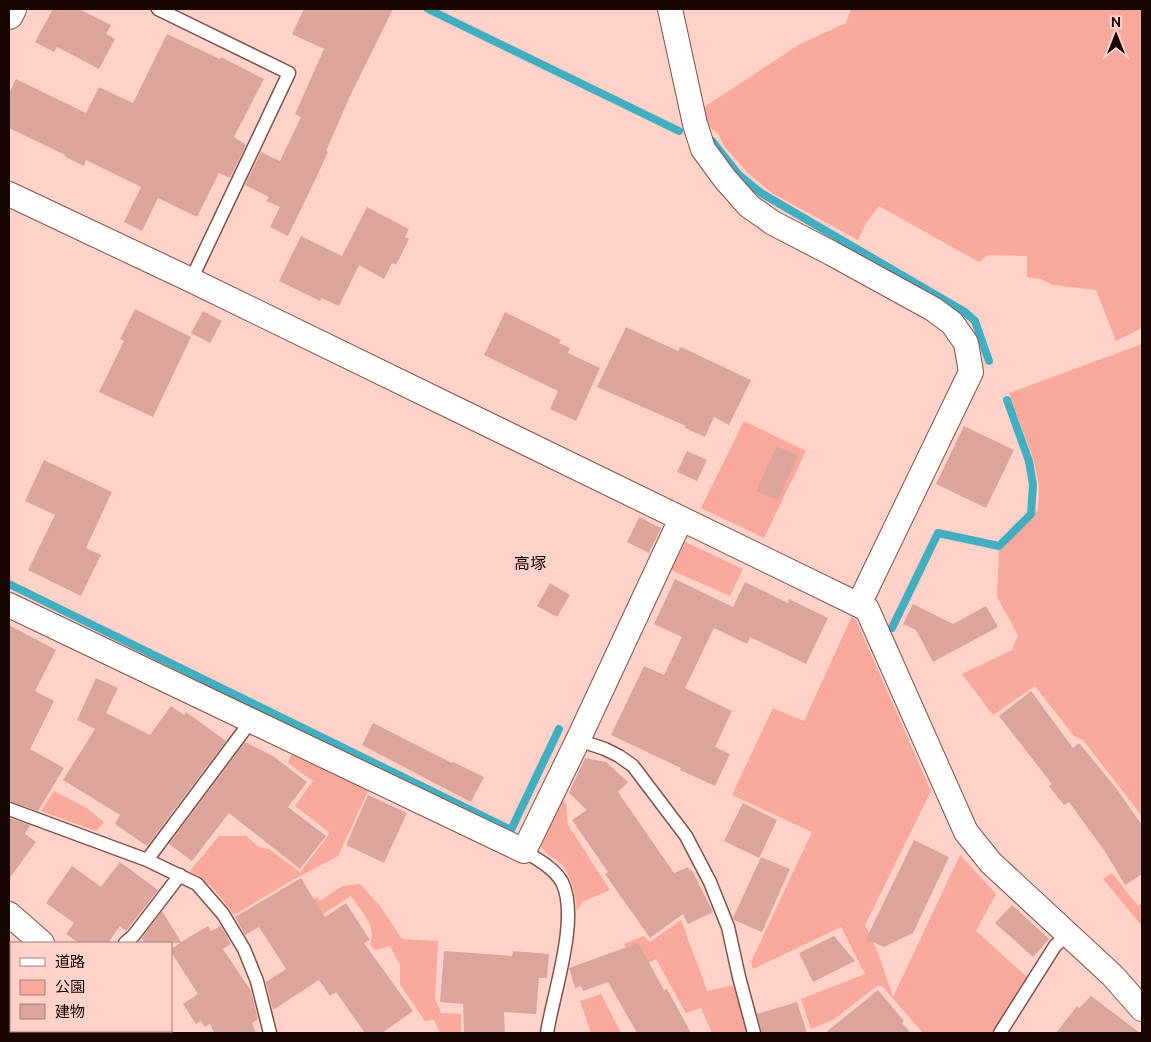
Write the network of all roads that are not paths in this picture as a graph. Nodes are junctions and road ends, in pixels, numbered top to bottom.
1 (12, 9) edge
2 (158, 9) edge
3 (670, 9) edge
4 (9, 14) edge
5 (9, 194) edge
6 (191, 280) junction
7 (681, 519) junction
8 (859, 604) junction
9 (9, 605) edge
10 (251, 721) junction
11 (578, 740) junction
12 (9, 809) edge
13 (524, 851) junction
14 (147, 860) junction
15 (180, 875) junction
16 (9, 914) edge
17 (1067, 935) junction
18 (41, 942) edge
19 (126, 942) edge
20 (1142, 1009) edge
21 (270, 1033) edge
22 (547, 1033) edge
23 (754, 1033) edge
24 (1000, 1033) edge

1 - 4 main road
2 - 6 lane
3 - 8 street
5 - 6 street
6 - 7 street
7 - 8 street
7 - 11 street
8 - 17 street
9 - 10 street
10 - 13 street
10 - 14 lane
11 - 13 street
11 - 23 lane
12 - 14 lane
13 - 22 lane
14 - 15 lane
15 - 19 lane
15 - 21 lane
16 - 18 street
17 - 20 street
17 - 24 lane

